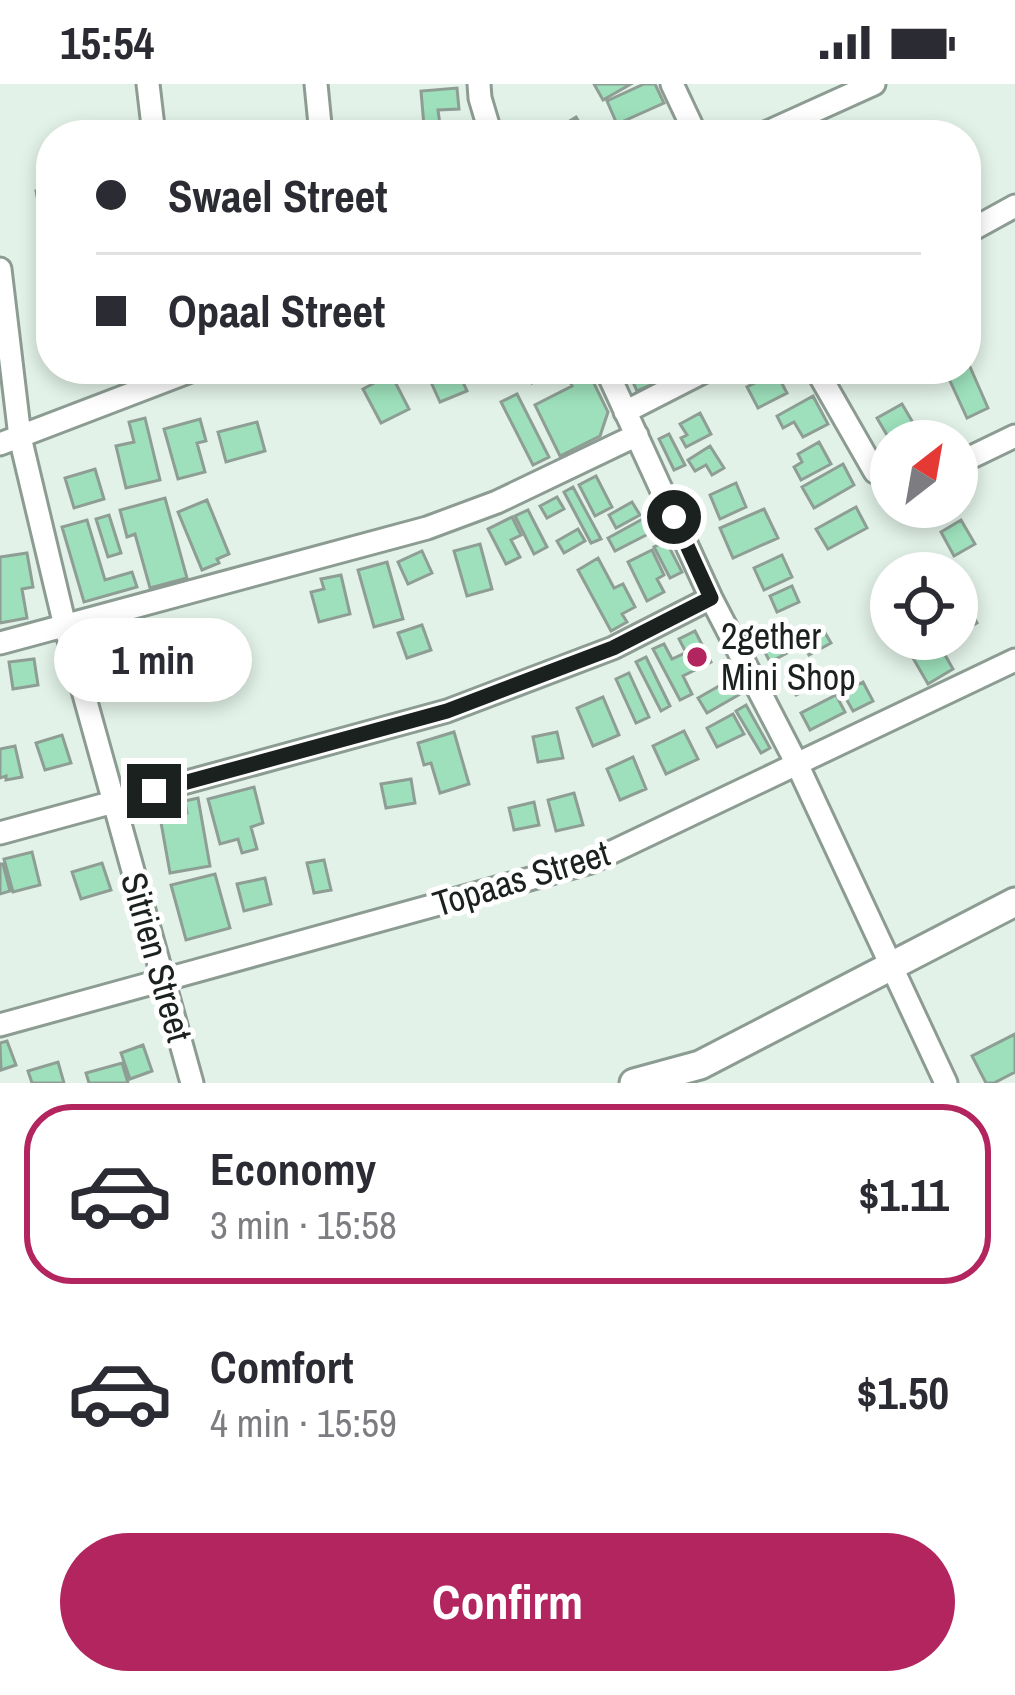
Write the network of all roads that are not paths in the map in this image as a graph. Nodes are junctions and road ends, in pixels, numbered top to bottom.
1 (148, 84) edge
2 (316, 84) edge
3 (479, 84) edge
4 (672, 84) edge
5 (874, 84) edge
6 (152, 120) edge
7 (320, 120) edge
8 (487, 120) edge
9 (689, 120) edge
10 (794, 120) edge
11 (1015, 206) edge
12 (981, 224) edge
13 (0, 269) edge
14 (157, 384) edge
15 (613, 384) edge
16 (680, 384) edge
17 (825, 384) edge
18 (625, 412) junction
19 (637, 435) junction
20 (1015, 436) edge
21 (10, 441) edge
22 (978, 454) edge
23 (870, 463) edge
24 (711, 598) junction
25 (64, 626) junction
26 (0, 643) edge
27 (1015, 660) edge
28 (797, 764) junction
29 (112, 802) junction
30 (0, 833) edge
31 (1015, 902) edge
32 (890, 967) junction
33 (165, 980) junction
34 (0, 1025) edge
35 (705, 1074) edge
36 (192, 1083) edge
37 (634, 1083) edge
38 (946, 1083) edge

1 - 6 street
2 - 7 street
3 - 8 street
4 - 9 street
5 - 10 street
11 - 12 street
13 - 21 street, Sitrien Street
14 - 21 street
15 - 18 street
16 - 18 street
17 - 23 street
18 - 19 street
19 - 24 street
19 - 25 street
20 - 22 street
21 - 25 street, Sitrien Street
24 - 28 street
24 - 29 street
25 - 26 street
25 - 29 street, Sitrien Street
27 - 28 street, Topaas Street
28 - 32 street
28 - 33 street, Topaas Street
29 - 30 street
29 - 33 street, Sitrien Street
31 - 32 street
32 - 35 street
32 - 38 street
33 - 34 street, Topaas Street
33 - 36 street, Sitrien Street
35 - 37 street

